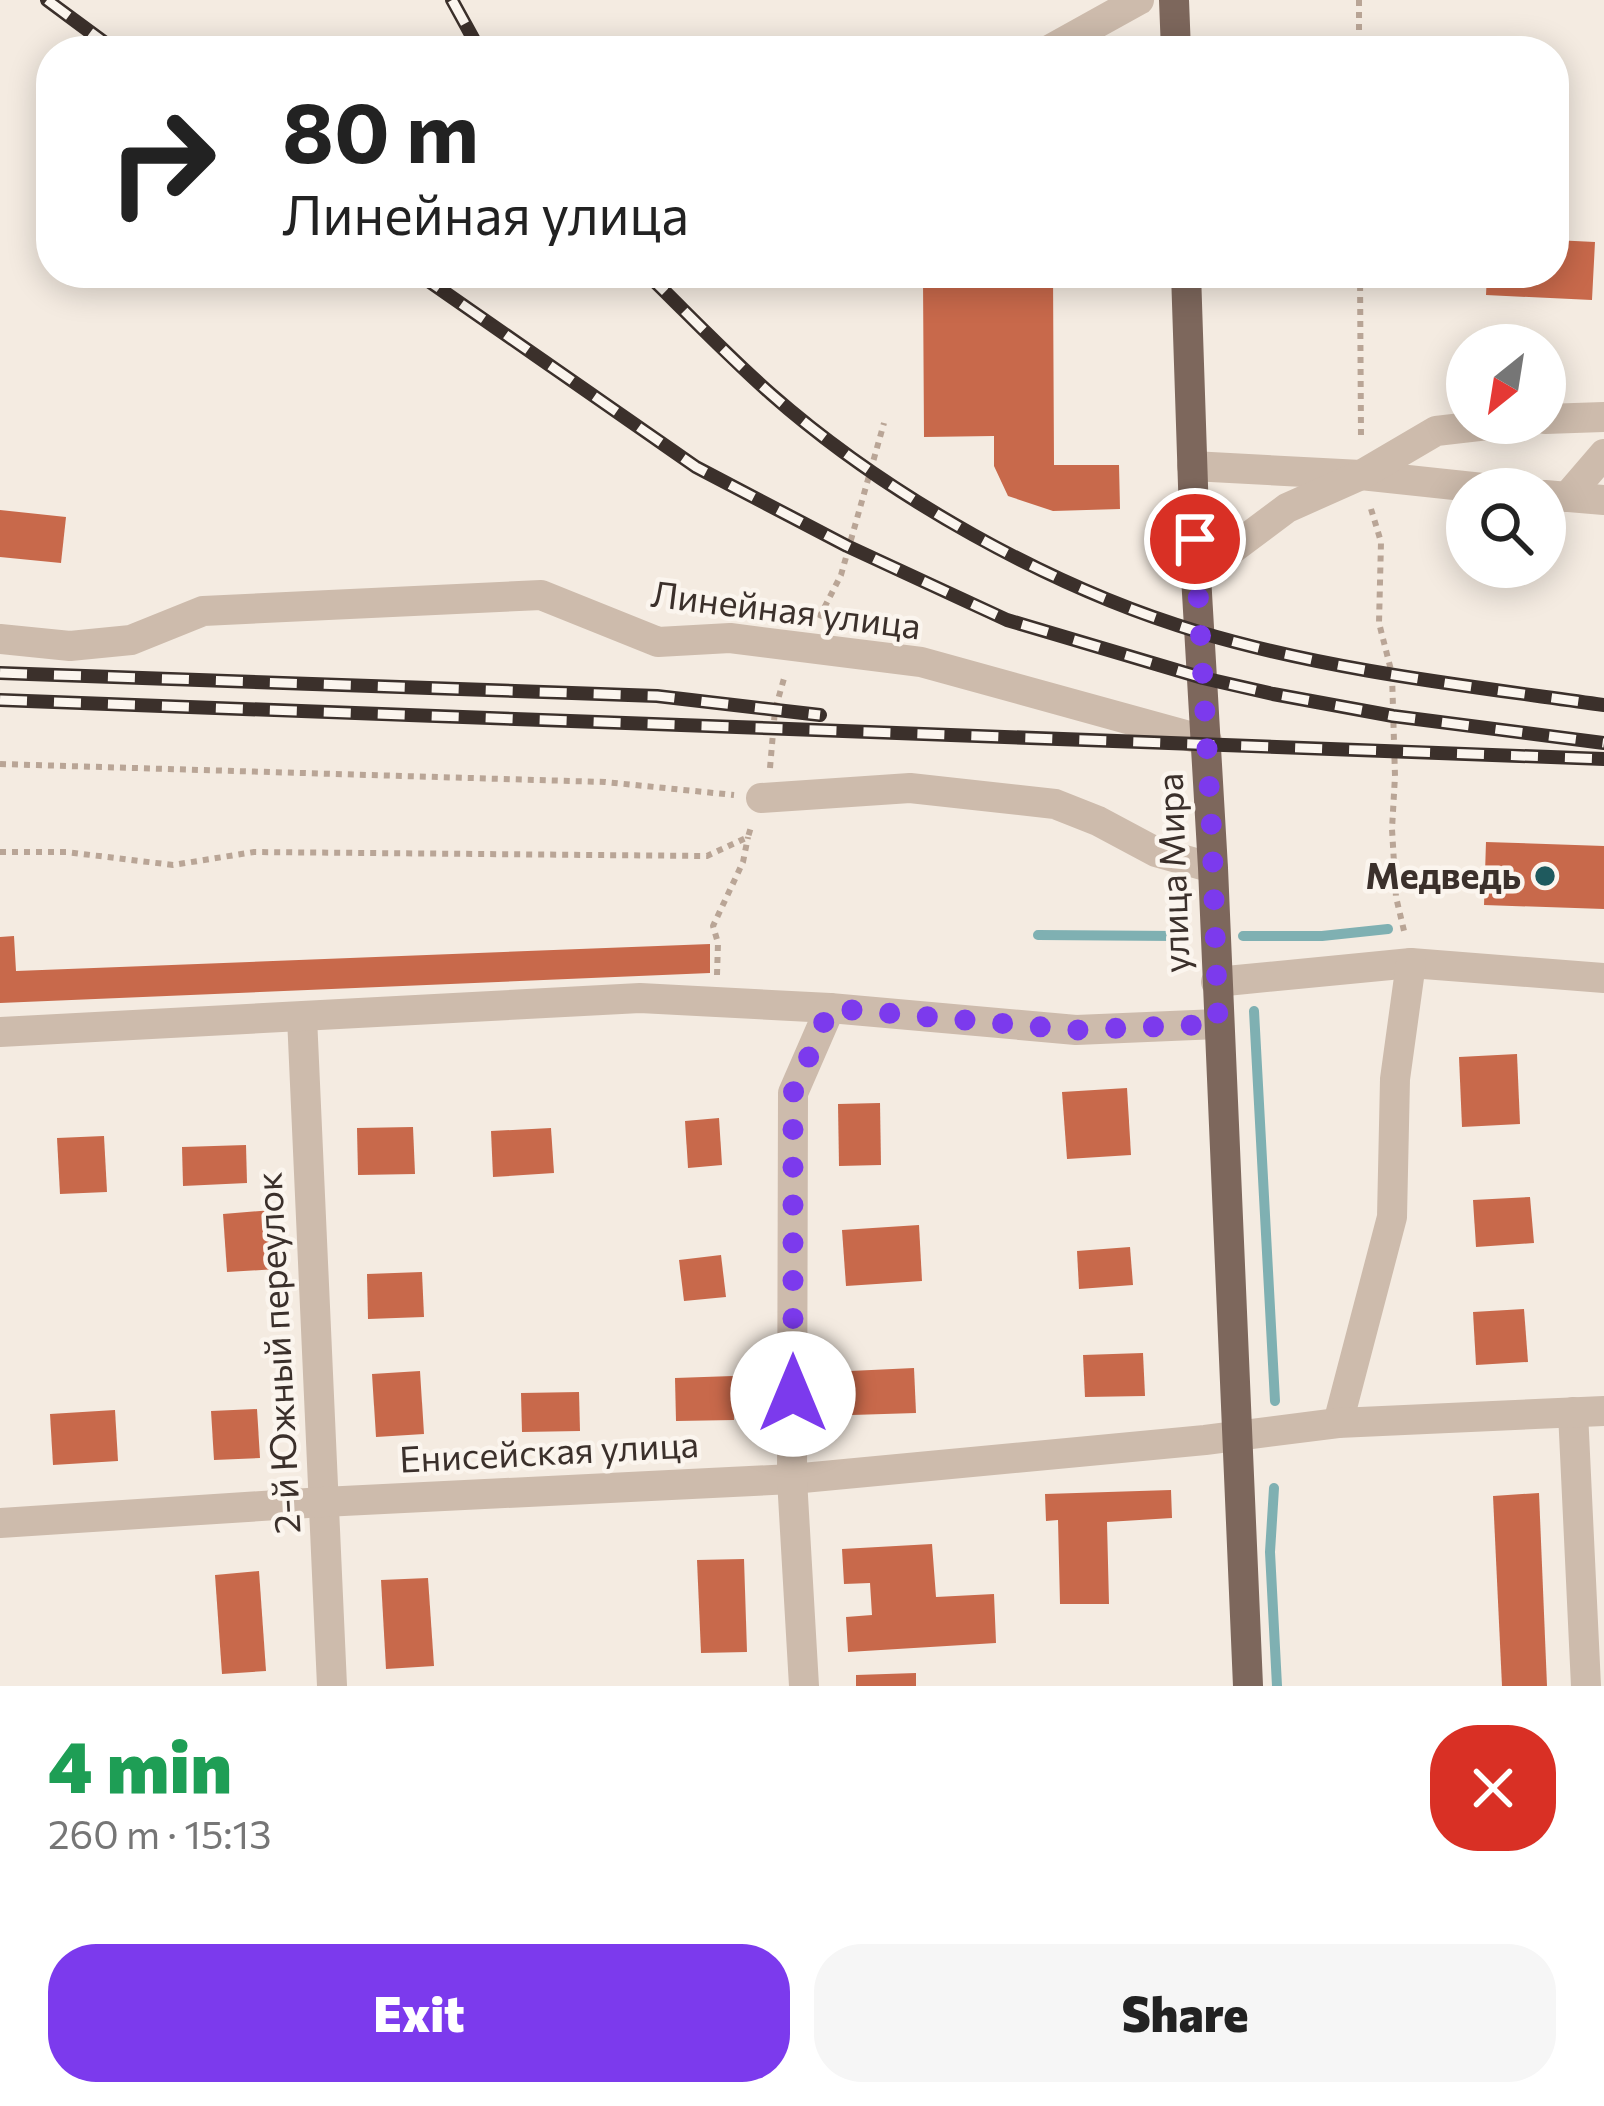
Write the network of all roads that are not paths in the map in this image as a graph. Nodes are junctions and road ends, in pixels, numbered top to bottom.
1 (1139, 0) edge
2 (1174, 0) edge
3 (1074, 36) edge
4 (1175, 36) edge
5 (1180, 288) edge
6 (1604, 417) edge
7 (1566, 418) edge
8 (1446, 430) edge
9 (1604, 454) edge
10 (1192, 466) junction
11 (1361, 475) junction
12 (1446, 484) edge
13 (1566, 487) edge
14 (1566, 497) edge
15 (1604, 500) edge
16 (1196, 575) junction
17 (0, 639) edge
18 (1207, 741) junction
19 (761, 798) road end
20 (1214, 868) junction
21 (1411, 963) junction
22 (1604, 978) edge
23 (1216, 982) junction
24 (830, 1008) junction
25 (302, 1017) junction
26 (1218, 1024) junction
27 (0, 1032) edge
28 (1589, 1411) edge
29 (1338, 1423) junction
30 (1239, 1435) junction
31 (793, 1479) junction
32 (323, 1502) junction
33 (0, 1523) edge
34 (332, 1686) edge
35 (804, 1686) edge
36 (1248, 1686) edge
37 (1586, 1686) edge

1 - 3 street
2 - 4 main road
5 - 10 main road, улица Мира
6 - 7 street
8 - 11 street
9 - 13 street
10 - 11 street
10 - 16 main road, улица Мира
11 - 12 street
11 - 16 street
14 - 15 street
16 - 18 main road, улица Мира
17 - 18 street, Линейная улица
18 - 20 main road, улица Мира
19 - 20 street
20 - 23 main road, улица Мира
21 - 22 street
21 - 23 street
21 - 29 street
23 - 26 main road, улица Мира
24 - 25 street
24 - 26 street
24 - 31 street
25 - 27 street
25 - 32 street, 2-й Южный переулок
26 - 30 main road, улица Мира
28 - 29 street, Енисейская улица
28 - 37 street
29 - 30 street, Енисейская улица
30 - 31 street, Енисейская улица
30 - 36 main road, улица Мира
31 - 32 street, Енисейская улица
31 - 35 street
32 - 33 street, Енисейская улица
32 - 34 street, 2-й Южный переулок

